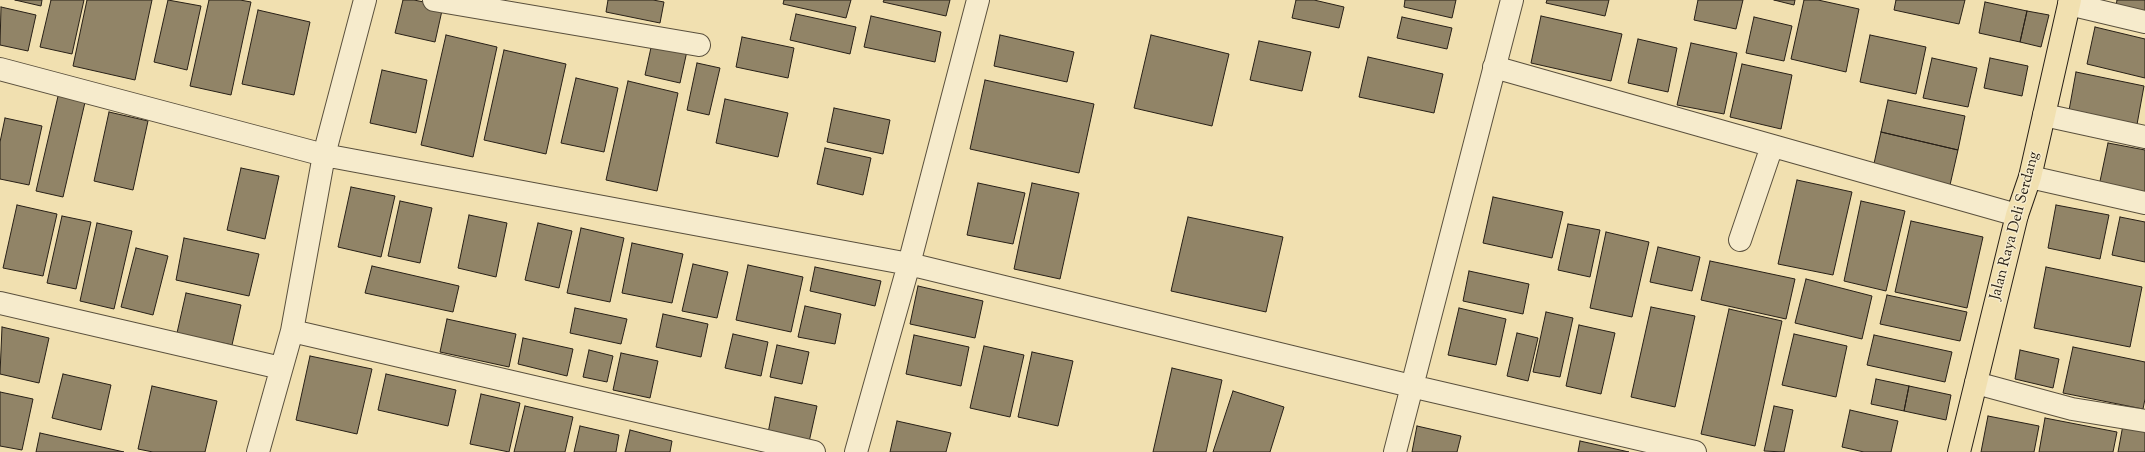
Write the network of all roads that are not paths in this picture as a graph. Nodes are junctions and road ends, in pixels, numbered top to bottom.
1 (365, 0) edge
2 (434, 0) edge
3 (978, 0) edge
4 (1512, 0) edge
5 (2069, 2) edge
6 (2145, 22) edge
7 (698, 45) dead end
8 (1494, 67) junction
9 (0, 69) edge
10 (2044, 115) junction
11 (2145, 137) edge
12 (1772, 146) junction
13 (324, 155) junction
14 (2030, 177) junction
15 (2145, 203) edge
16 (2017, 215) junction
17 (1740, 240) dead end
18 (909, 264) junction
19 (0, 303) edge
20 (292, 331) junction
21 (281, 368) junction
22 (1976, 383) junction
23 (1411, 386) junction
24 (2145, 421) edge
25 (258, 452) edge
26 (814, 452) edge
27 (856, 452) edge
28 (1395, 452) edge
29 (1695, 452) edge
30 (1959, 452) edge

1 - 13 street
2 - 7 street
3 - 18 street
4 - 8 street
5 - 6 street
5 - 10 main road, Jalan Raya Deli Serdang
8 - 12 street
8 - 23 street
9 - 13 street
10 - 11 street
10 - 14 main road, Jalan Raya Deli Serdang
12 - 16 street
12 - 17 street
13 - 18 street
13 - 20 street
14 - 15 street
14 - 16 main road, Jalan Raya Deli Serdang
16 - 22 main road, Jalan Raya Deli Serdang
18 - 23 street
18 - 27 street
19 - 21 street
20 - 21 street
20 - 26 street
21 - 25 street
22 - 24 street
22 - 30 main road, Jalan Raya Deli Serdang
23 - 28 street
23 - 29 street

